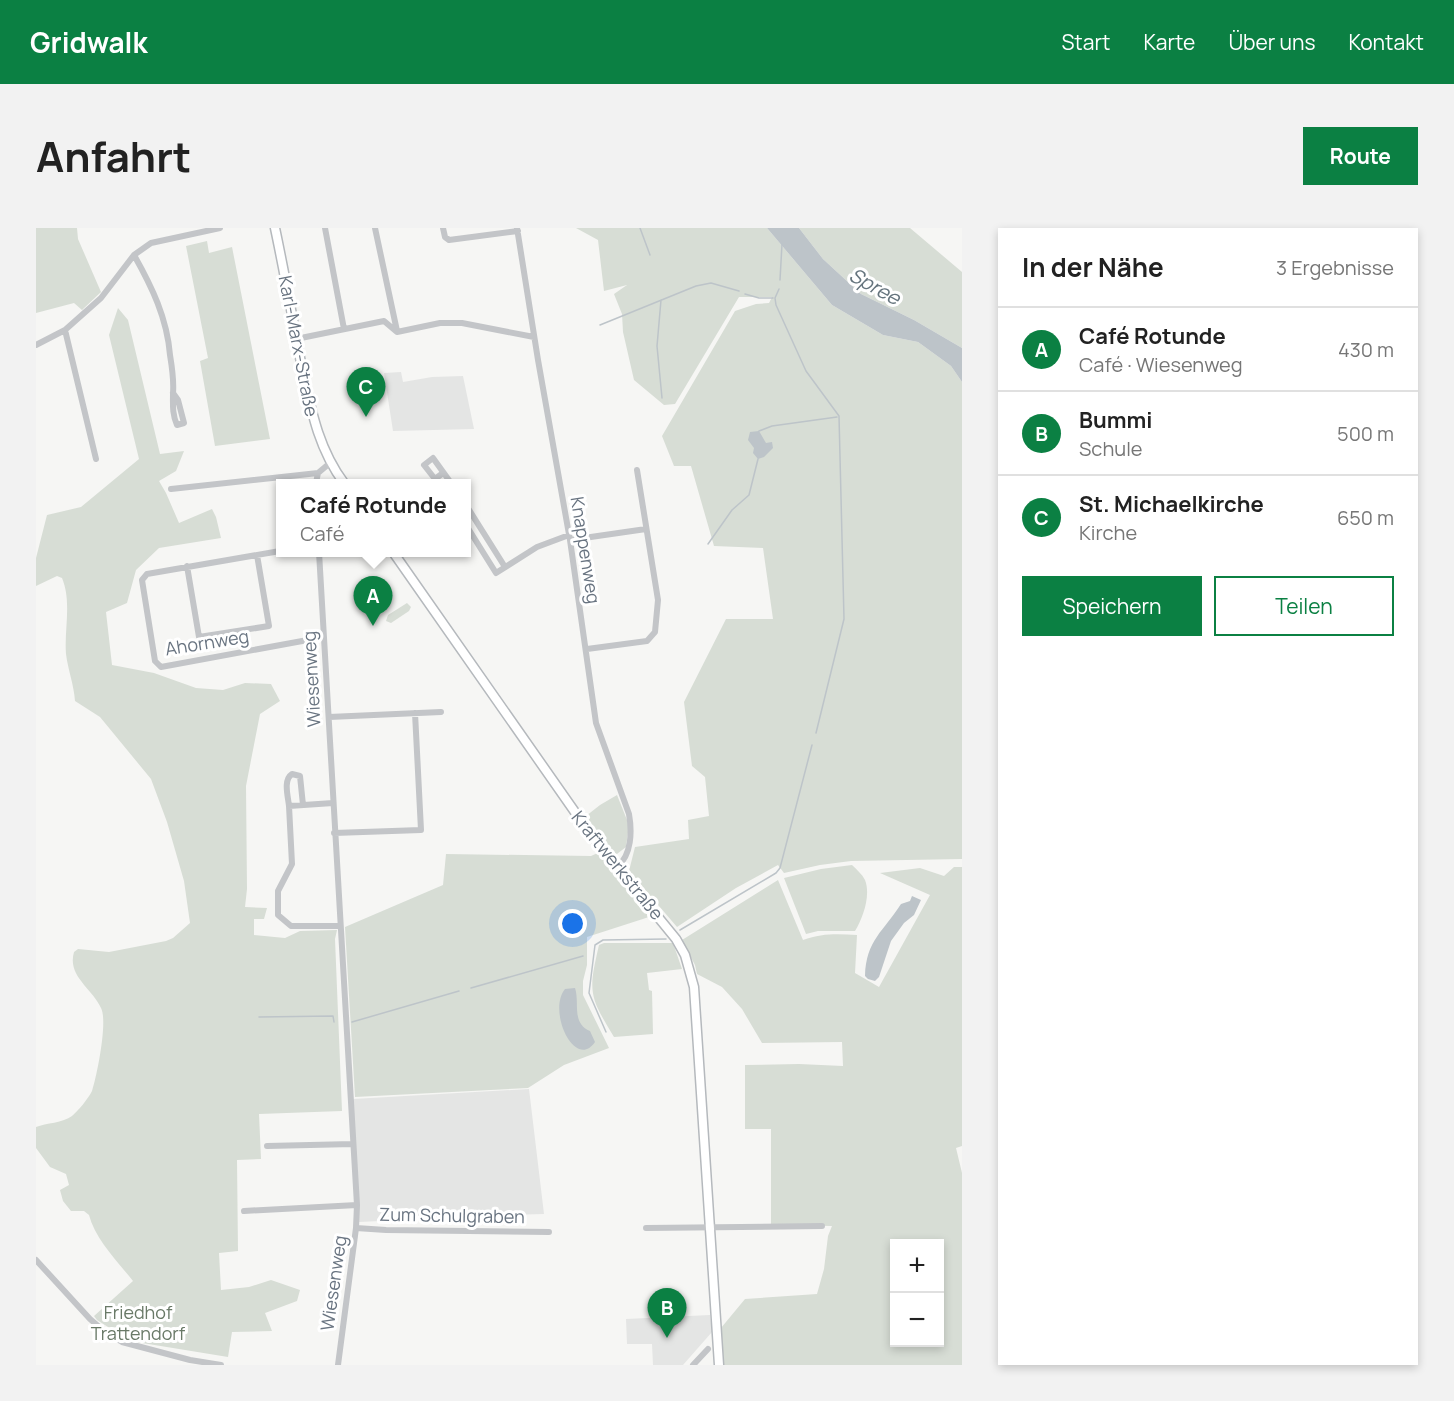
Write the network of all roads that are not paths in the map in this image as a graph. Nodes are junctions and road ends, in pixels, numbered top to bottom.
1 (220, 228) edge
2 (275, 228) edge
3 (325, 228) edge
4 (375, 228) edge
5 (442, 228) edge
6 (518, 229) edge
7 (187, 231) edge
8 (134, 255) junction
9 (344, 329) junction
10 (65, 330) junction
11 (397, 332) junction
12 (534, 337) junction
13 (296, 339) junction
14 (36, 345) edge
15 (173, 393) dead end
16 (96, 459) dead end
17 (330, 462) junction
18 (637, 470) dead end
19 (318, 472) junction
20 (443, 473) junction
21 (317, 479) edge
22 (341, 479) edge
23 (432, 479) edge
24 (437, 479) edge
25 (448, 479) edge
26 (171, 489) dead end
27 (471, 513) edge
28 (646, 529) junction
29 (471, 533) edge
30 (570, 537) junction
31 (276, 551) edge
32 (495, 551) junction
33 (257, 555) junction
34 (486, 556) junction
35 (319, 557) edge
36 (397, 557) edge
37 (187, 566) junction
38 (505, 567) junction
39 (324, 638) junction
40 (586, 649) junction
41 (441, 712) dead end
42 (414, 713) junction
43 (328, 717) junction
44 (333, 803) junction
45 (303, 805) junction
46 (289, 806) junction
47 (334, 834) junction
48 (617, 867) junction
49 (340, 926) junction
50 (353, 1144) junction
51 (267, 1146) dead end
52 (357, 1205) junction
53 (244, 1211) dead end
54 (822, 1226) dead end
55 (710, 1227) junction
56 (356, 1228) junction
57 (646, 1228) dead end
58 (549, 1232) dead end
59 (36, 1260) edge
60 (708, 1349) dead end
61 (220, 1365) edge
62 (338, 1365) edge
63 (693, 1365) edge
64 (719, 1365) edge

1 - 7 street
2 - 13 main road, Karl-Marx-Straße
3 - 9 street
4 - 11 street
5 - 6 street
6 - 12 street, Knappenweg
7 - 8 street
8 - 10 street
8 - 15 street
9 - 11 street
9 - 13 street
10 - 14 street
10 - 16 street
11 - 12 street
12 - 30 street, Knappenweg
13 - 17 main road, Karl-Marx-Straße
17 - 19 street
17 - 22 main road
18 - 28 street
19 - 21 street
19 - 26 street
20 - 23 street
20 - 24 street
20 - 25 street
27 - 32 street
28 - 30 street
28 - 40 street
29 - 34 street
30 - 38 street
30 - 40 street, Knappenweg
31 - 33 street
32 - 34 street
32 - 38 street
33 - 37 street
33 - 37 street
34 - 38 street
35 - 39 street, Wiesenweg
36 - 48 main road, Kraftwerkstraße
37 - 39 street, Ahornweg
39 - 43 street, Wiesenweg
40 - 48 street, Knappenweg
41 - 42 street
42 - 43 street
42 - 47 street
43 - 44 street, Wiesenweg
44 - 45 street
44 - 47 street, Wiesenweg
45 - 46 street
45 - 46 street
46 - 49 street
47 - 49 street, Wiesenweg
48 - 55 main road, Kraftwerkstraße
49 - 50 street, Wiesenweg
50 - 51 street
50 - 52 street, Wiesenweg
52 - 53 street, Wiesenweg
52 - 56 street, Wiesenweg
54 - 55 street
55 - 57 street
55 - 64 main road, Kraftwerkstraße
56 - 58 street, Zum Schulgraben
56 - 62 street, Wiesenweg
59 - 61 street
60 - 63 street

